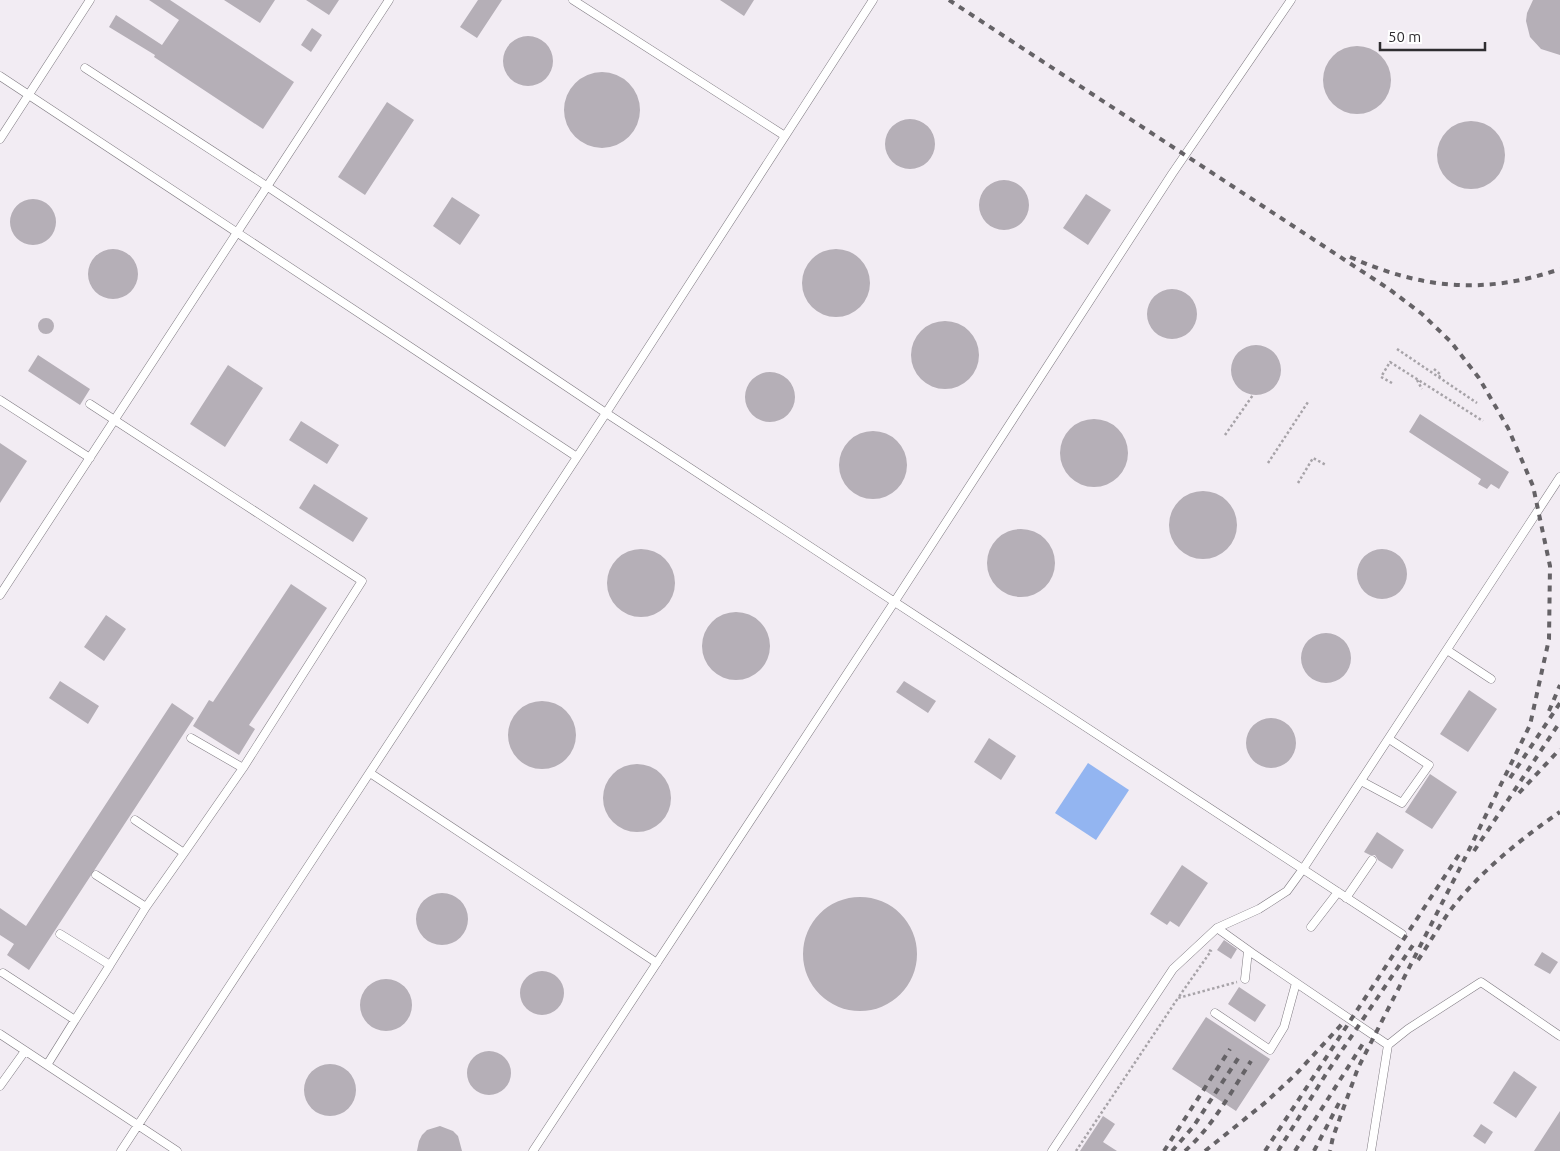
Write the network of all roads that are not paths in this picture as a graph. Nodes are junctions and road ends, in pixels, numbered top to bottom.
1 (90, 0) edge
2 (389, 0) edge
3 (573, 0) edge
4 (873, 0) edge
5 (1291, 0) edge
6 (85, 68) dead end
7 (0, 76) edge
8 (29, 95) junction
9 (785, 136) junction
10 (0, 139) edge
11 (268, 187) junction
12 (238, 232) junction
13 (0, 400) edge
14 (90, 404) dead end
15 (606, 413) junction
16 (115, 419) junction
17 (578, 457) junction
18 (90, 458) junction
19 (1560, 477) edge
20 (0, 595) edge
21 (895, 601) junction
22 (1447, 650) junction
23 (1491, 679) dead end
24 (191, 738) dead end
25 (1389, 739) junction
26 (243, 768) junction
27 (370, 774) junction
28 (1361, 781) junction
29 (135, 820) dead end
30 (184, 852) junction
31 (1372, 860) dead end
32 (1303, 869) junction
33 (96, 875) dead end
34 (1338, 892) junction
35 (1346, 898) junction
36 (146, 907) junction
37 (1217, 928) junction
38 (1312, 928) dead end
39 (60, 934) dead end
40 (1402, 934) dead end
41 (1248, 951) junction
42 (656, 963) junction
43 (110, 965) junction
44 (1, 974) edge
45 (1245, 979) road end
46 (1296, 983) junction
47 (1215, 1013) dead end
48 (75, 1020) junction
49 (0, 1034) edge
50 (1560, 1036) edge
51 (1388, 1045) junction
52 (25, 1051) junction
53 (47, 1065) junction
54 (0, 1086) edge
55 (138, 1125) junction
56 (1055, 1150) edge
57 (121, 1151) edge
58 (177, 1151) edge
59 (533, 1151) edge
60 (1370, 1151) edge

1 - 8 lane
2 - 11 lane
3 - 9 lane
4 - 9 lane
5 - 21 lane
6 - 11 lane
7 - 8 lane
8 - 10 lane
8 - 12 lane
9 - 15 lane
11 - 12 lane
11 - 15 lane
12 - 16 lane
12 - 17 lane
13 - 18 lane
14 - 16 lane
15 - 17 lane
15 - 21 lane
16 - 18 lane
16 - 26 lane
17 - 27 lane
18 - 20 lane
19 - 22 lane
21 - 32 lane
21 - 42 lane
22 - 23 lane
22 - 25 lane
24 - 26 lane
25 - 28 lane
25 - 28 lane
26 - 30 lane
27 - 42 lane
27 - 55 lane
28 - 32 lane
29 - 30 lane
30 - 36 lane
31 - 35 lane
32 - 34 lane
32 - 37 lane
33 - 36 lane
34 - 35 lane
34 - 38 lane
35 - 40 lane
36 - 43 lane
37 - 41 lane
37 - 56 lane
39 - 43 lane
41 - 45 lane
41 - 46 lane
42 - 59 lane
43 - 48 lane
44 - 48 lane
46 - 47 lane
46 - 51 lane
48 - 53 lane
49 - 52 lane
50 - 51 lane
51 - 60 lane
52 - 53 lane
52 - 54 lane
53 - 55 lane
55 - 57 lane
55 - 58 lane

